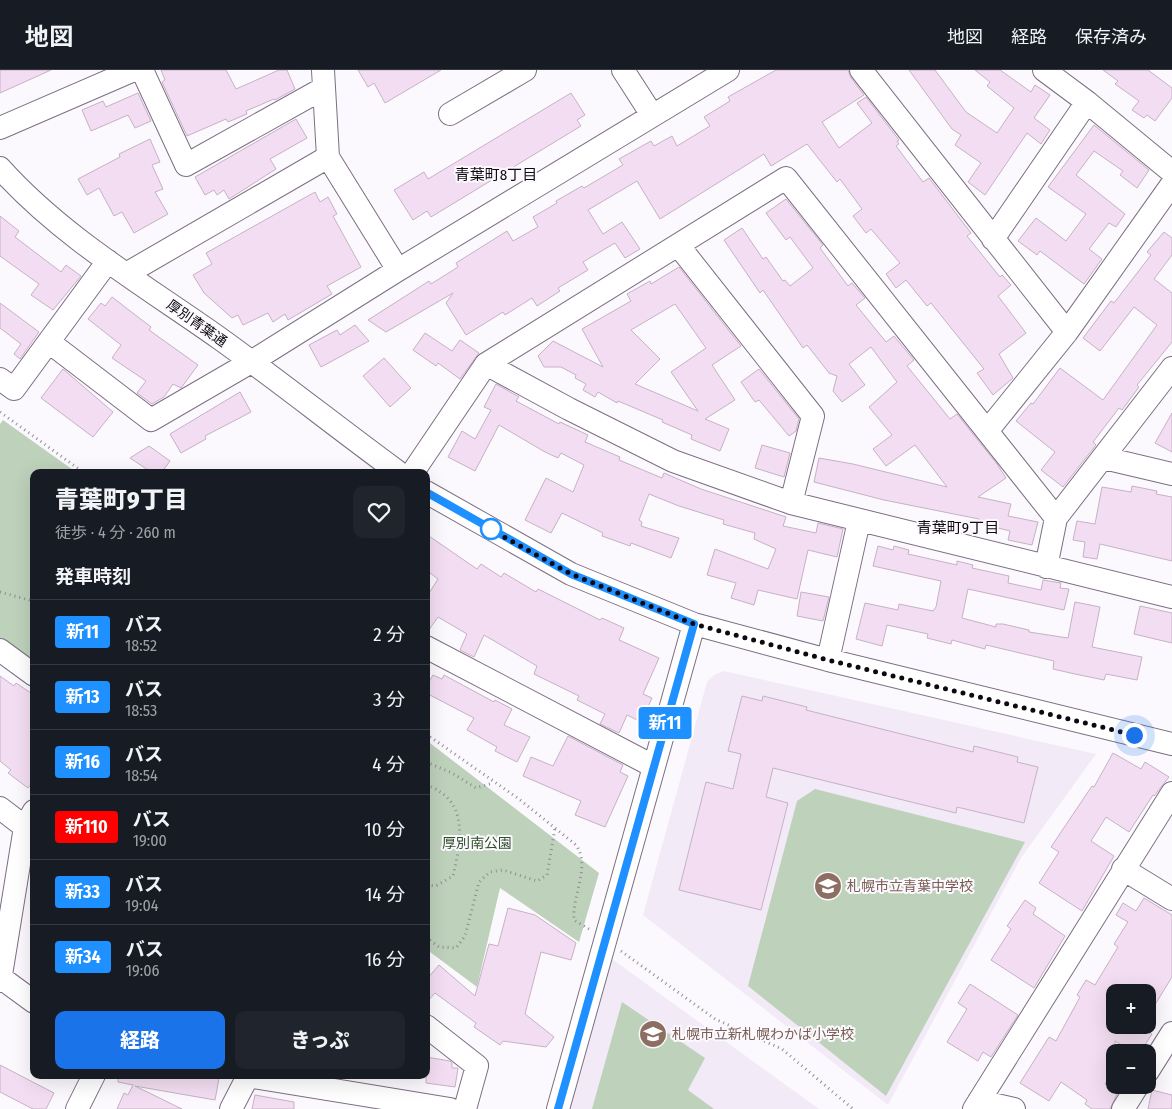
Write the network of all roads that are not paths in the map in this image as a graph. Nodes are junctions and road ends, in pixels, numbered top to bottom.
1 (134, 70) edge
2 (142, 70) edge
3 (525, 70) edge
4 (623, 70) edge
5 (728, 70) edge
6 (860, 70) edge
7 (1044, 70) edge
8 (323, 79) edge
9 (1087, 102) junction
10 (450, 114) dead end
11 (652, 115) junction
12 (0, 128) edge
13 (328, 157) junction
14 (0, 168) edge
15 (1172, 172) edge
16 (1172, 184) edge
17 (993, 239) junction
18 (678, 245) junction
19 (117, 268) junction
20 (398, 270) junction
21 (1067, 332) junction
22 (49, 342) junction
23 (251, 362) junction
24 (486, 364) junction
25 (1172, 368) edge
26 (0, 379) edge
27 (988, 430) junction
28 (1104, 458) junction
29 (394, 469) edge
30 (415, 469) edge
31 (1172, 474) edge
32 (430, 494) edge
33 (791, 503) junction
34 (1056, 518) junction
35 (859, 521) junction
36 (1046, 567) junction
37 (1172, 598) edge
38 (694, 624) junction
39 (430, 649) edge
40 (0, 650) edge
41 (828, 660) junction
42 (30, 672) edge
43 (1172, 744) edge
44 (653, 766) junction
45 (1172, 793) edge
46 (0, 808) edge
47 (30, 823) edge
48 (30, 829) edge
49 (1123, 869) junction
50 (1172, 899) edge
51 (1, 979) edge
52 (30, 999) edge
53 (430, 1029) edge
54 (1172, 1034) edge
55 (1156, 1059) edge
56 (92, 1079) edge
57 (246, 1079) edge
58 (260, 1079) edge
59 (1132, 1094) edge
60 (347, 1101) edge
61 (977, 1105) edge
62 (77, 1109) edge
63 (231, 1109) edge
64 (450, 1109) edge
65 (466, 1109) edge
66 (558, 1109) edge
67 (1014, 1109) edge
68 (1123, 1109) edge

1 - 12 street
2 - 8 street
3 - 10 street
4 - 11 street
5 - 11 street
6 - 17 street
7 - 9 street
8 - 13 street
9 - 15 street
9 - 17 street
11 - 20 street
13 - 19 street
13 - 20 street
14 - 19 street, 厚別青葉通
16 - 21 street
17 - 21 street
18 - 24 street
18 - 27 street
18 - 33 street
19 - 22 street
19 - 23 street, 厚別青葉通
20 - 23 street
21 - 27 street
22 - 23 street
22 - 26 street
23 - 29 street, 厚別青葉通
24 - 30 street
24 - 33 street
25 - 28 street
27 - 34 street
28 - 31 street
28 - 34 street
32 - 38 street
33 - 35 street
34 - 36 street
35 - 36 street
35 - 41 street
36 - 37 street
38 - 41 street
38 - 44 street
39 - 44 street
40 - 42 street
41 - 43 street
44 - 66 street
45 - 49 street
46 - 47 street
48 - 51 street
49 - 50 street
49 - 61 street
51 - 52 street
53 - 65 street
54 - 55 street
56 - 62 street
57 - 63 street
58 - 60 street
59 - 68 street
60 - 64 street
61 - 67 street

